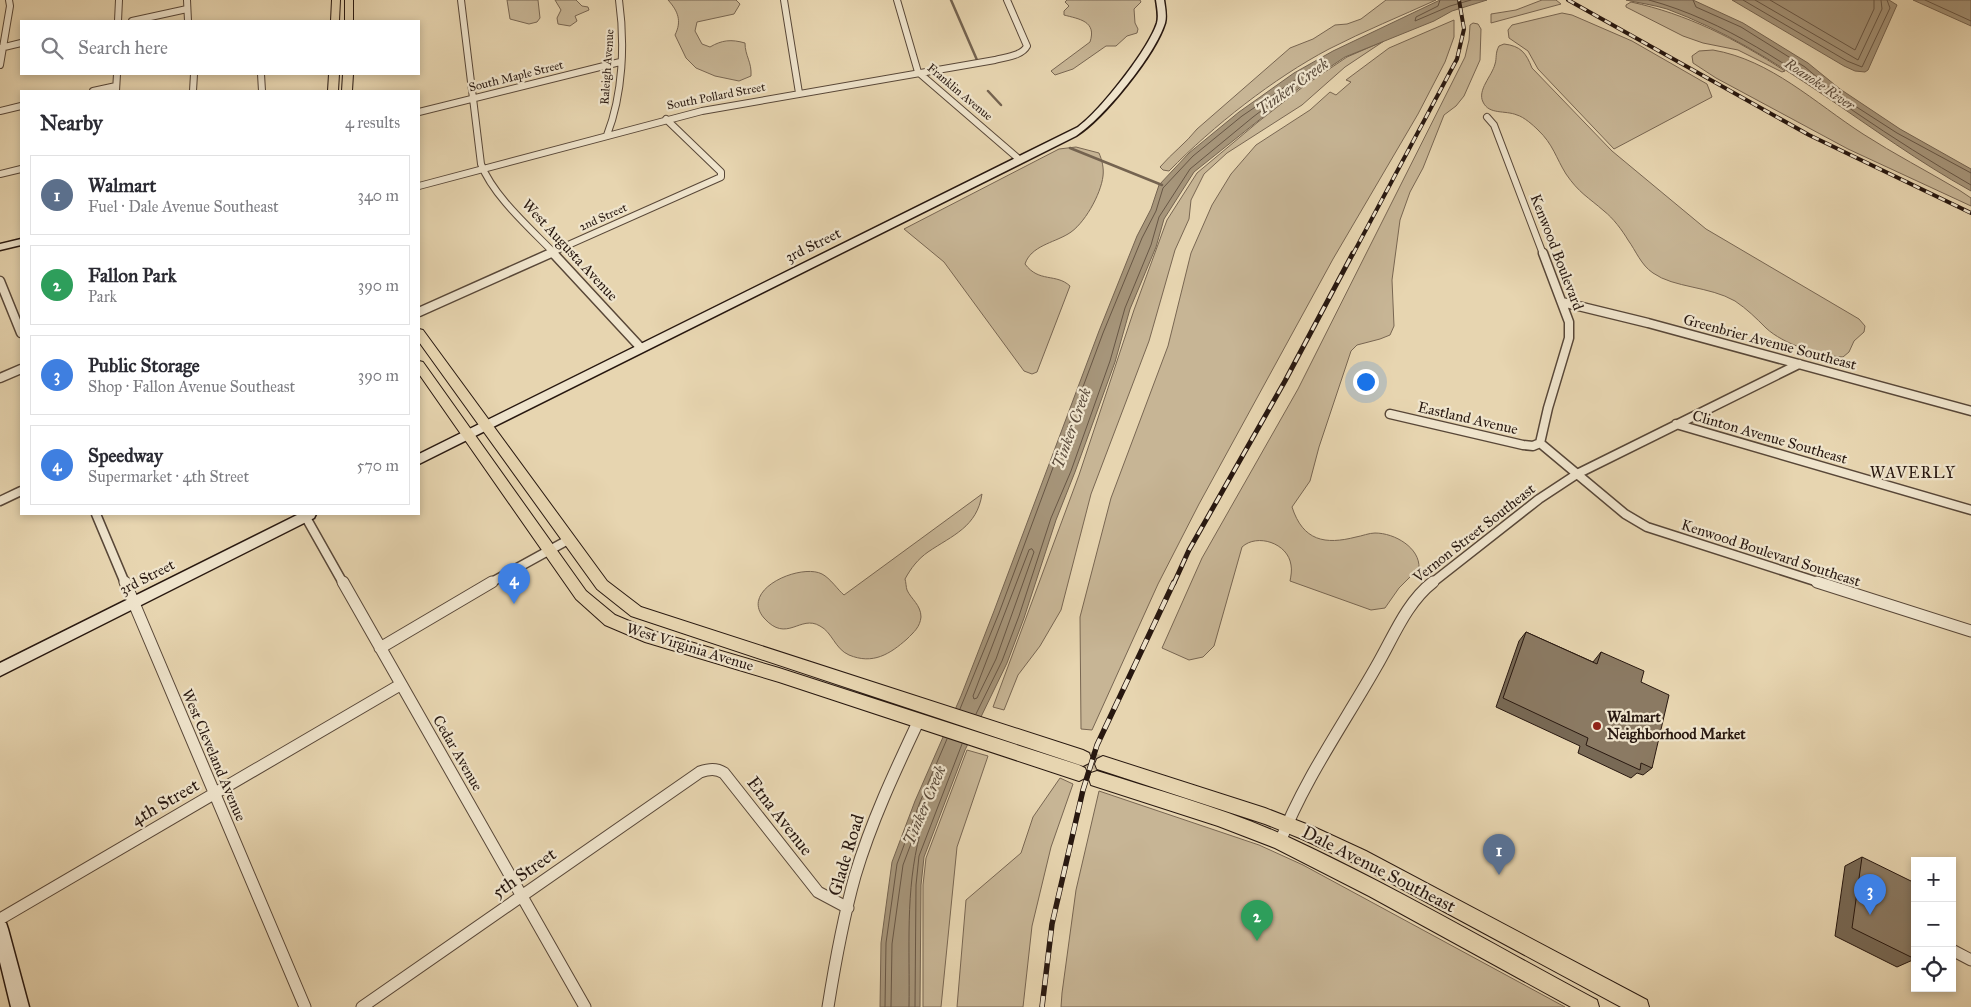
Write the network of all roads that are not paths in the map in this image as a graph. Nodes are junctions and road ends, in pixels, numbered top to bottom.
1 (9, 0) edge
2 (119, 0) edge
3 (187, 0) edge
4 (336, 0) edge
5 (350, 0) edge
6 (461, 0) edge
7 (619, 0) edge
8 (784, 0) edge
9 (897, 0) edge
10 (1007, 0) edge
11 (1160, 0) edge
12 (187, 9) junction
13 (118, 20) edge
14 (137, 20) edge
15 (188, 20) edge
16 (335, 20) edge
17 (349, 20) edge
18 (20, 44) edge
19 (2, 47) edge
20 (1023, 52) joint
21 (620, 62) junction
22 (0, 65) edge
23 (918, 72) junction
24 (116, 75) edge
25 (194, 75) edge
26 (261, 75) edge
27 (334, 75) edge
28 (348, 75) edge
29 (262, 84) joint
30 (116, 89) edge
31 (193, 90) edge
32 (262, 90) edge
33 (333, 90) edge
34 (347, 90) edge
35 (798, 93) junction
36 (472, 99) junction
37 (20, 106) edge
38 (0, 111) edge
39 (420, 112) edge
40 (1487, 117) dead end
41 (666, 119) junction
42 (607, 135) junction
43 (1020, 160) junction
44 (20, 169) edge
45 (482, 169) junction
46 (0, 174) edge
47 (420, 186) edge
48 (20, 242) edge
49 (0, 247) edge
50 (553, 253) junction
51 (0, 281) edge
52 (1562, 302) junction
53 (420, 312) edge
54 (20, 331) edge
55 (420, 334) edge
56 (642, 348) junction
57 (1798, 364) junction
58 (420, 366) edge
59 (20, 369) edge
60 (0, 378) edge
61 (1971, 411) edge
62 (1390, 414) dead end
63 (1676, 424) junction
64 (486, 426) junction
65 (468, 434) junction
66 (1540, 443) junction
67 (420, 458) edge
68 (1577, 474) junction
69 (20, 491) edge
70 (0, 501) edge
71 (1971, 510) edge
72 (96, 515) edge
73 (306, 515) edge
74 (568, 540) junction
75 (550, 550) junction
76 (133, 602) junction
77 (1971, 631) edge
78 (380, 648) junction
79 (0, 670) edge
80 (400, 685) junction
81 (928, 718) junction
82 (1032, 749) junction
83 (707, 770) joint
84 (214, 794) junction
85 (1287, 824) junction
86 (1280, 842) junction
87 (522, 896) junction
88 (848, 908) junction
89 (0, 919) edge
90 (0, 929) edge
91 (1956, 952) edge
92 (1971, 960) edge
93 (20, 1007) edge
94 (305, 1007) edge
95 (362, 1007) edge
96 (585, 1007) edge
97 (828, 1007) edge
98 (1590, 1007) edge
99 (1640, 1007) edge

1 - 19 street
2 - 13 street
3 - 12 street
4 - 16 main road
5 - 17 main road
6 - 36 street
7 - 21 street, Raleigh Avenue
8 - 35 street
9 - 23 street, Franklin Avenue
10 - 20 street
11 - 43 street, 3rd Street
12 - 14 street
12 - 15 street
18 - 19 street
19 - 22 street
20 - 23 street, South Pollard Street
21 - 36 street, South Maple Street
21 - 42 street, Raleigh Avenue
23 - 35 street, South Pollard Street
23 - 43 street, Franklin Avenue
24 - 30 street
25 - 31 street
26 - 29 street
27 - 33 main road
28 - 34 main road
29 - 32 street
35 - 41 street, South Pollard Street
36 - 39 street, South Maple Street
36 - 45 street
37 - 38 street
40 - 52 street, Kenwood Boulevard
41 - 42 street, South Pollard Street
41 - 50 street, 2nd Street
42 - 45 street, South Pollard Street
43 - 56 street, 3rd Street
44 - 46 street
45 - 47 street, South Pollard Street
45 - 50 street, West Augusta Avenue
48 - 49 street
50 - 53 street, 2nd Street
50 - 56 street, West Augusta Avenue
51 - 54 street
52 - 57 street, Greenbrier Avenue Southeast
52 - 66 street, Kenwood Boulevard
55 - 64 main road, West Virginia Avenue
56 - 64 street, 3rd Street
57 - 61 street, Greenbrier Avenue Southeast
57 - 63 street, Vernon Street Southeast
58 - 65 main road, West Virginia Avenue
59 - 60 street
62 - 66 street, Eastland Avenue
63 - 68 street, Vernon Street Southeast
63 - 71 street, Clinton Avenue Southeast
64 - 65 street, 3rd Street
64 - 74 main road, West Virginia Avenue
65 - 67 street, 3rd Street
65 - 75 main road, West Virginia Avenue
66 - 68 street
68 - 77 street, Kenwood Boulevard Southeast
68 - 85 street, Vernon Street Southeast
69 - 70 street
72 - 76 street, West Cleveland Avenue
73 - 76 street, 3rd Street
73 - 78 street, Cedar Avenue
74 - 75 street
74 - 81 main road, West Virginia Avenue
75 - 78 street
75 - 81 main road, West Virginia Avenue
76 - 79 street, 3rd Street
76 - 84 street, West Cleveland Avenue
78 - 80 street, Cedar Avenue
80 - 84 street, 4th Street
80 - 87 street, Cedar Avenue
81 - 82 main road, West Virginia Avenue
81 - 88 street, Glade Road
82 - 82 main road, West Virginia Avenue
83 - 87 street, 5th Street
83 - 88 street, Etna Avenue
84 - 89 street, 4th Street
84 - 94 street, West Cleveland Avenue
85 - 86 street, Vernon Street Southeast
85 - 86 main road, Dale Avenue Southeast
85 - 99 main road, Dale Avenue Southeast
86 - 98 main road, Dale Avenue Southeast
87 - 95 street, 5th Street
87 - 96 street, Cedar Avenue
88 - 97 street, Glade Road
90 - 93 street
91 - 92 street

